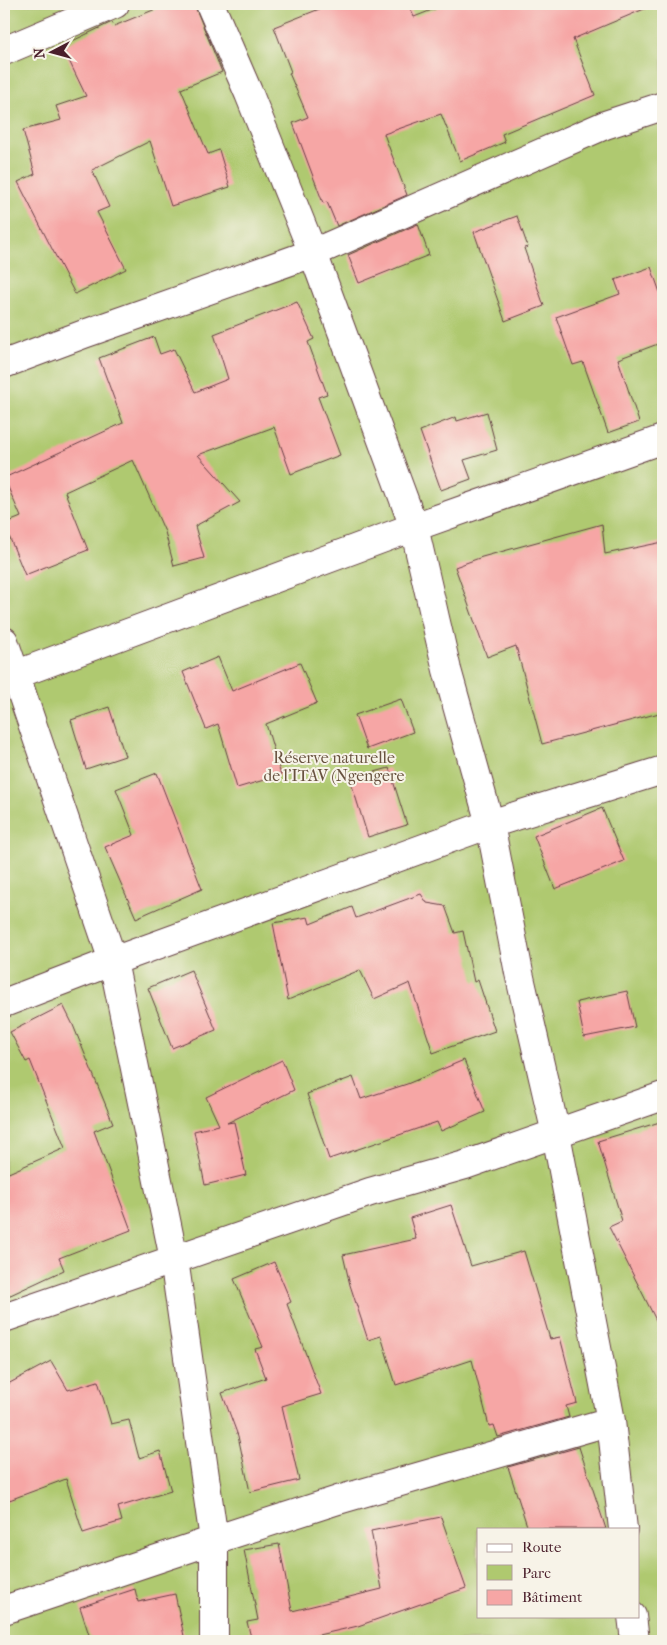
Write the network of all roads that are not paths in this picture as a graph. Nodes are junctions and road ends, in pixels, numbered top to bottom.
1 (115, 4) edge
2 (210, 4) edge
3 (4, 51) edge
4 (663, 106) edge
5 (313, 253) junction
6 (4, 364) edge
7 (663, 439) edge
8 (414, 527) junction
9 (4, 641) edge
10 (9, 677) edge
11 (663, 770) edge
12 (490, 824) junction
13 (113, 961) junction
14 (4, 1003) edge
15 (663, 1096) edge
16 (556, 1134) junction
17 (174, 1259) junction
18 (4, 1318) edge
19 (611, 1421) junction
20 (623, 1528) edge
21 (214, 1540) junction
22 (4, 1610) edge
23 (632, 1618) edge
24 (214, 1641) edge
25 (634, 1641) edge

1 - 3 street
2 - 5 street
4 - 5 street
5 - 6 street
5 - 8 street
7 - 8 street
8 - 10 street
8 - 12 street
9 - 10 street
10 - 13 street
11 - 12 street
12 - 13 street
12 - 16 street
13 - 14 street
13 - 17 street
15 - 16 street
16 - 17 street
16 - 19 street
17 - 18 street
17 - 21 street
19 - 20 street
19 - 21 street
21 - 22 street
21 - 24 street
23 - 25 street

